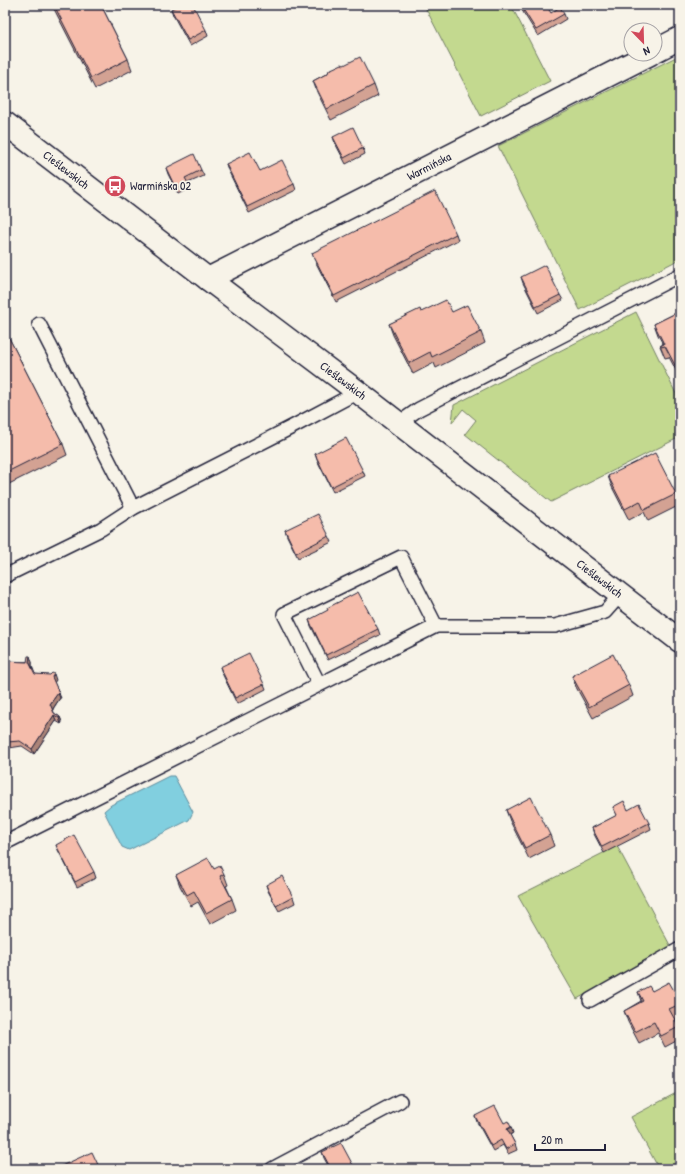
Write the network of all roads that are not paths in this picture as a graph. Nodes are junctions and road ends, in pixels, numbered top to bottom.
1 (680, 38) edge
2 (663, 47) edge
3 (634, 62) edge
4 (5, 123) edge
5 (680, 275) edge
6 (208, 279) junction
7 (39, 324) dead end
8 (358, 392) junction
9 (399, 423) junction
10 (133, 508) junction
11 (5, 576) edge
12 (620, 595) junction
13 (436, 626) junction
14 (680, 641) edge
15 (319, 684) junction
16 (5, 843) edge
17 (680, 949) edge
18 (590, 1000) dead end
19 (400, 1101) dead end
20 (272, 1169) edge

1 - 2 street
3 - 6 street, Warmińska
4 - 6 street, Cieślewskich
5 - 9 lane
6 - 8 street, Cieślewskich
7 - 10 lane
8 - 9 street, Cieślewskich
8 - 10 lane
9 - 12 street, Cieślewskich
10 - 11 lane
12 - 13 lane
12 - 14 street, Cieślewskich
13 - 15 lane
13 - 15 lane
15 - 16 lane
17 - 18 lane
19 - 20 lane

